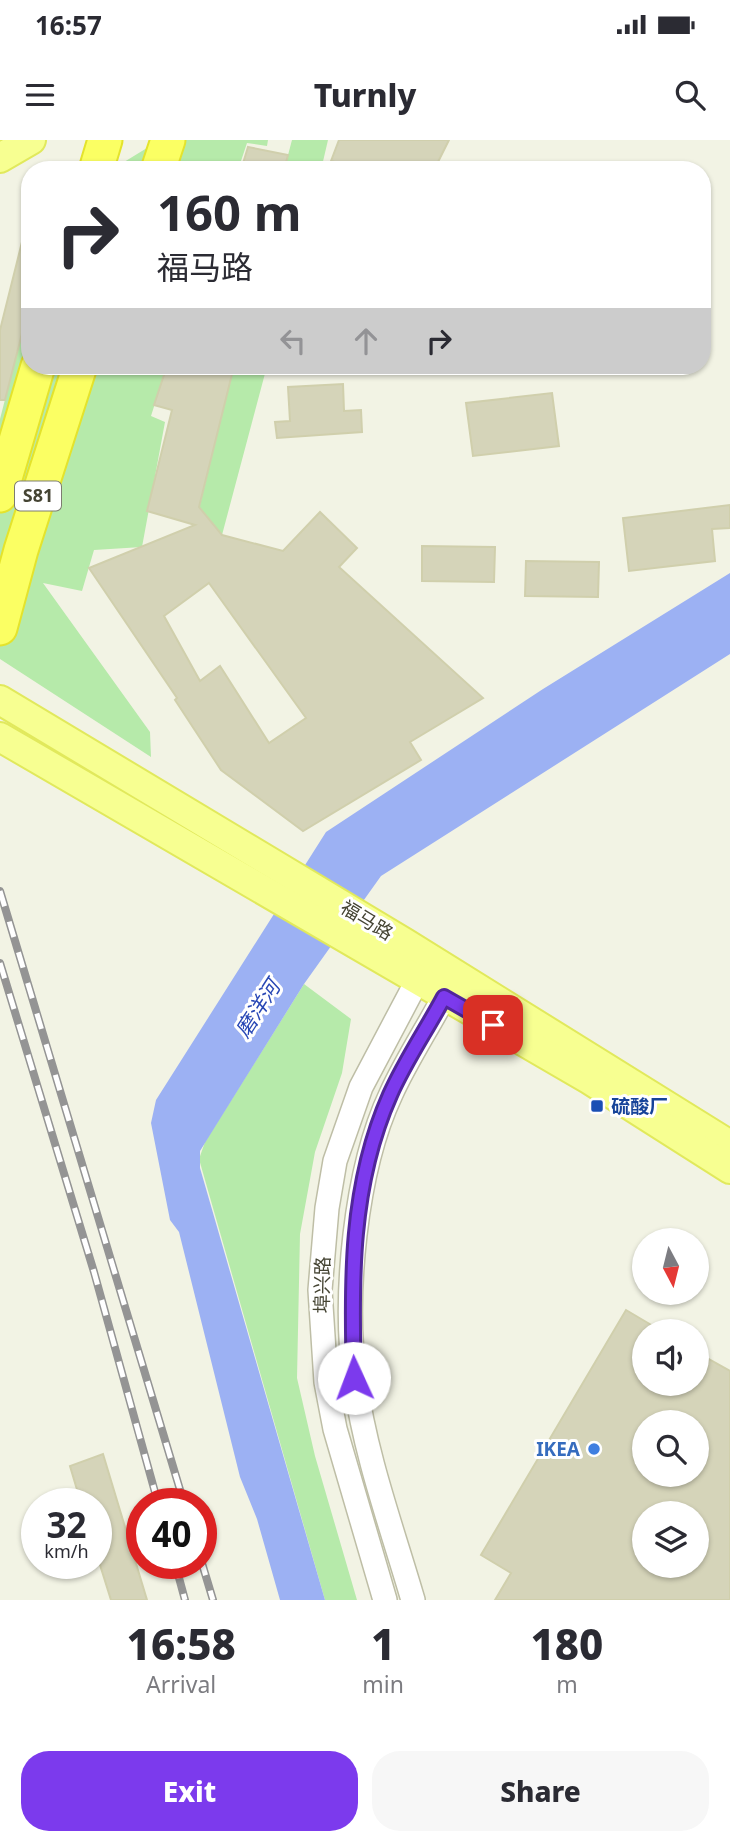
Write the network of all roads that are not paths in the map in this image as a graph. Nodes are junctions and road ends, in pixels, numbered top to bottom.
1 (31, 140) edge
2 (105, 140) edge
3 (145, 140) edge
4 (168, 140) edge
5 (0, 158) edge
6 (99, 161) edge
7 (139, 161) edge
8 (161, 161) edge
9 (35, 375) edge
10 (77, 375) edge
11 (0, 495) edge
12 (0, 628) edge
13 (0, 700) edge
14 (0, 737) edge
15 (417, 981) junction
16 (444, 997) junction
17 (730, 1145) edge
18 (730, 1169) edge
19 (384, 1600) edge
20 (413, 1600) edge

1 - 5 main road
2 - 6 highway
3 - 7 highway
4 - 8 highway
9 - 11 highway, S81
10 - 12 highway, S81
13 - 17 main road, 福马路
14 - 15 main road, 福马路
15 - 16 main road, 福马路
15 - 19 street, 埠兴路
16 - 18 main road, 福马路
16 - 20 street, 埠兴路

